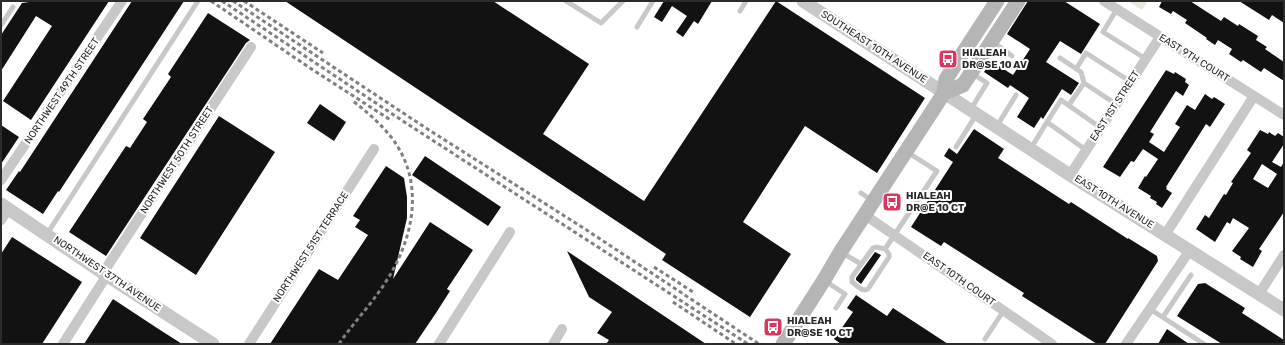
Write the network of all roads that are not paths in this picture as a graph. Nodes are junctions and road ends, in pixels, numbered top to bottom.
1 (122, 1) edge
2 (198, 1) edge
3 (566, 1) edge
4 (623, 1) edge
5 (653, 1) edge
6 (746, 1) edge
7 (803, 1) edge
8 (997, 1) edge
9 (1018, 1) edge
10 (1104, 1) edge
11 (13, 7) dead end
12 (1116, 9) junction
13 (740, 11) dead end
14 (1, 25) edge
15 (637, 27) dead end
16 (1160, 37) junction
17 (992, 41) junction
18 (251, 47) dead end
19 (1012, 56) dead end
20 (1060, 58) dead end
21 (1146, 59) junction
22 (1076, 69) junction
23 (971, 73) junction
24 (1131, 82) junction
25 (1084, 83) junction
26 (944, 93) junction
27 (1016, 96) dead end
28 (1254, 96) junction
29 (1116, 104) junction
30 (1069, 106) junction
31 (974, 112) junction
32 (1284, 115) edge
33 (1047, 122) junction
34 (996, 127) junction
35 (1101, 128) junction
36 (956, 147) dead end
37 (374, 149) dead end
38 (1030, 149) junction
39 (1086, 150) junction
40 (906, 152) junction
41 (1070, 175) junction
42 (1, 180) edge
43 (861, 194) dead end
44 (873, 202) junction
45 (3, 211) edge
46 (865, 215) junction
47 (510, 232) dead end
48 (46, 234) junction
49 (894, 235) junction
50 (1165, 235) junction
51 (885, 249) junction
52 (1190, 250) junction
53 (841, 251) junction
54 (1284, 255) edge
55 (860, 264) junction
56 (105, 274) junction
57 (1191, 275) dead end
58 (824, 280) junction
59 (1259, 294) junction
60 (836, 308) dead end
61 (1150, 309) junction
62 (1004, 310) junction
63 (1284, 310) edge
64 (1163, 317) junction
65 (562, 329) dead end
66 (985, 339) dead end
67 (63, 344) edge
68 (213, 344) edge
69 (249, 344) edge
70 (439, 344) edge
71 (553, 344) edge
72 (783, 344) edge
73 (1052, 344) edge
74 (1126, 344) edge
75 (1204, 344) edge

1 - 42 street, NORTHWEST 49TH STREET
2 - 48 lane
3 - 4 lane
5 - 15 lane
6 - 13 lane
7 - 26 street, SOUTHEAST 10TH AVENUE
8 - 26 main road
9 - 17 main road
10 - 12 street, EAST 9TH COURT
11 - 14 lane
12 - 16 street, EAST 9TH COURT
12 - 21 lane
16 - 21 street, EAST 1ST STREET
16 - 28 street, EAST 9TH COURT
17 - 19 lane
17 - 23 main road
18 - 56 street, NORTHWEST 50TH STREET
20 - 22 lane
21 - 24 street, EAST 1ST STREET
22 - 24 lane
22 - 25 lane
23 - 26 main road
23 - 31 lane
24 - 29 street, EAST 1ST STREET
25 - 29 lane
25 - 30 lane
26 - 31 street, EAST 10TH AVENUE
26 - 40 main road
27 - 34 lane
28 - 32 street, EAST 9TH COURT
28 - 50 street
29 - 35 street, EAST 1ST STREET
30 - 33 lane
30 - 35 lane
31 - 34 street, EAST 10TH AVENUE
31 - 36 lane
33 - 38 lane
33 - 39 lane
34 - 38 street, EAST 10TH AVENUE
35 - 39 street, EAST 1ST STREET
37 - 69 street, NORTHWEST 51ST TERRACE
38 - 41 street, EAST 10TH AVENUE
39 - 41 street, EAST 1ST STREET
40 - 44 main road
40 - 49 lane
41 - 50 street, EAST 10TH AVENUE
43 - 44 lane
44 - 46 main road
45 - 48 street, NORTHWEST 37TH AVENUE
46 - 49 street, EAST 10TH COURT
46 - 53 main road
47 - 70 street
48 - 56 street, NORTHWEST 37TH AVENUE
49 - 51 lane
49 - 62 street, EAST 10TH COURT
50 - 52 street, EAST 10TH AVENUE
51 - 55 lane
51 - 55 lane
52 - 59 street, EAST 10TH AVENUE
52 - 61 street
53 - 55 lane
53 - 58 main road
54 - 59 street
56 - 67 street, NORTHWEST 50TH STREET
56 - 68 street, NORTHWEST 37TH AVENUE
57 - 64 lane
58 - 60 lane
58 - 72 main road
59 - 63 street, EAST 10TH AVENUE
61 - 64 lane
61 - 74 street
62 - 66 lane
62 - 73 street, EAST 10TH COURT
64 - 75 lane
65 - 71 street

